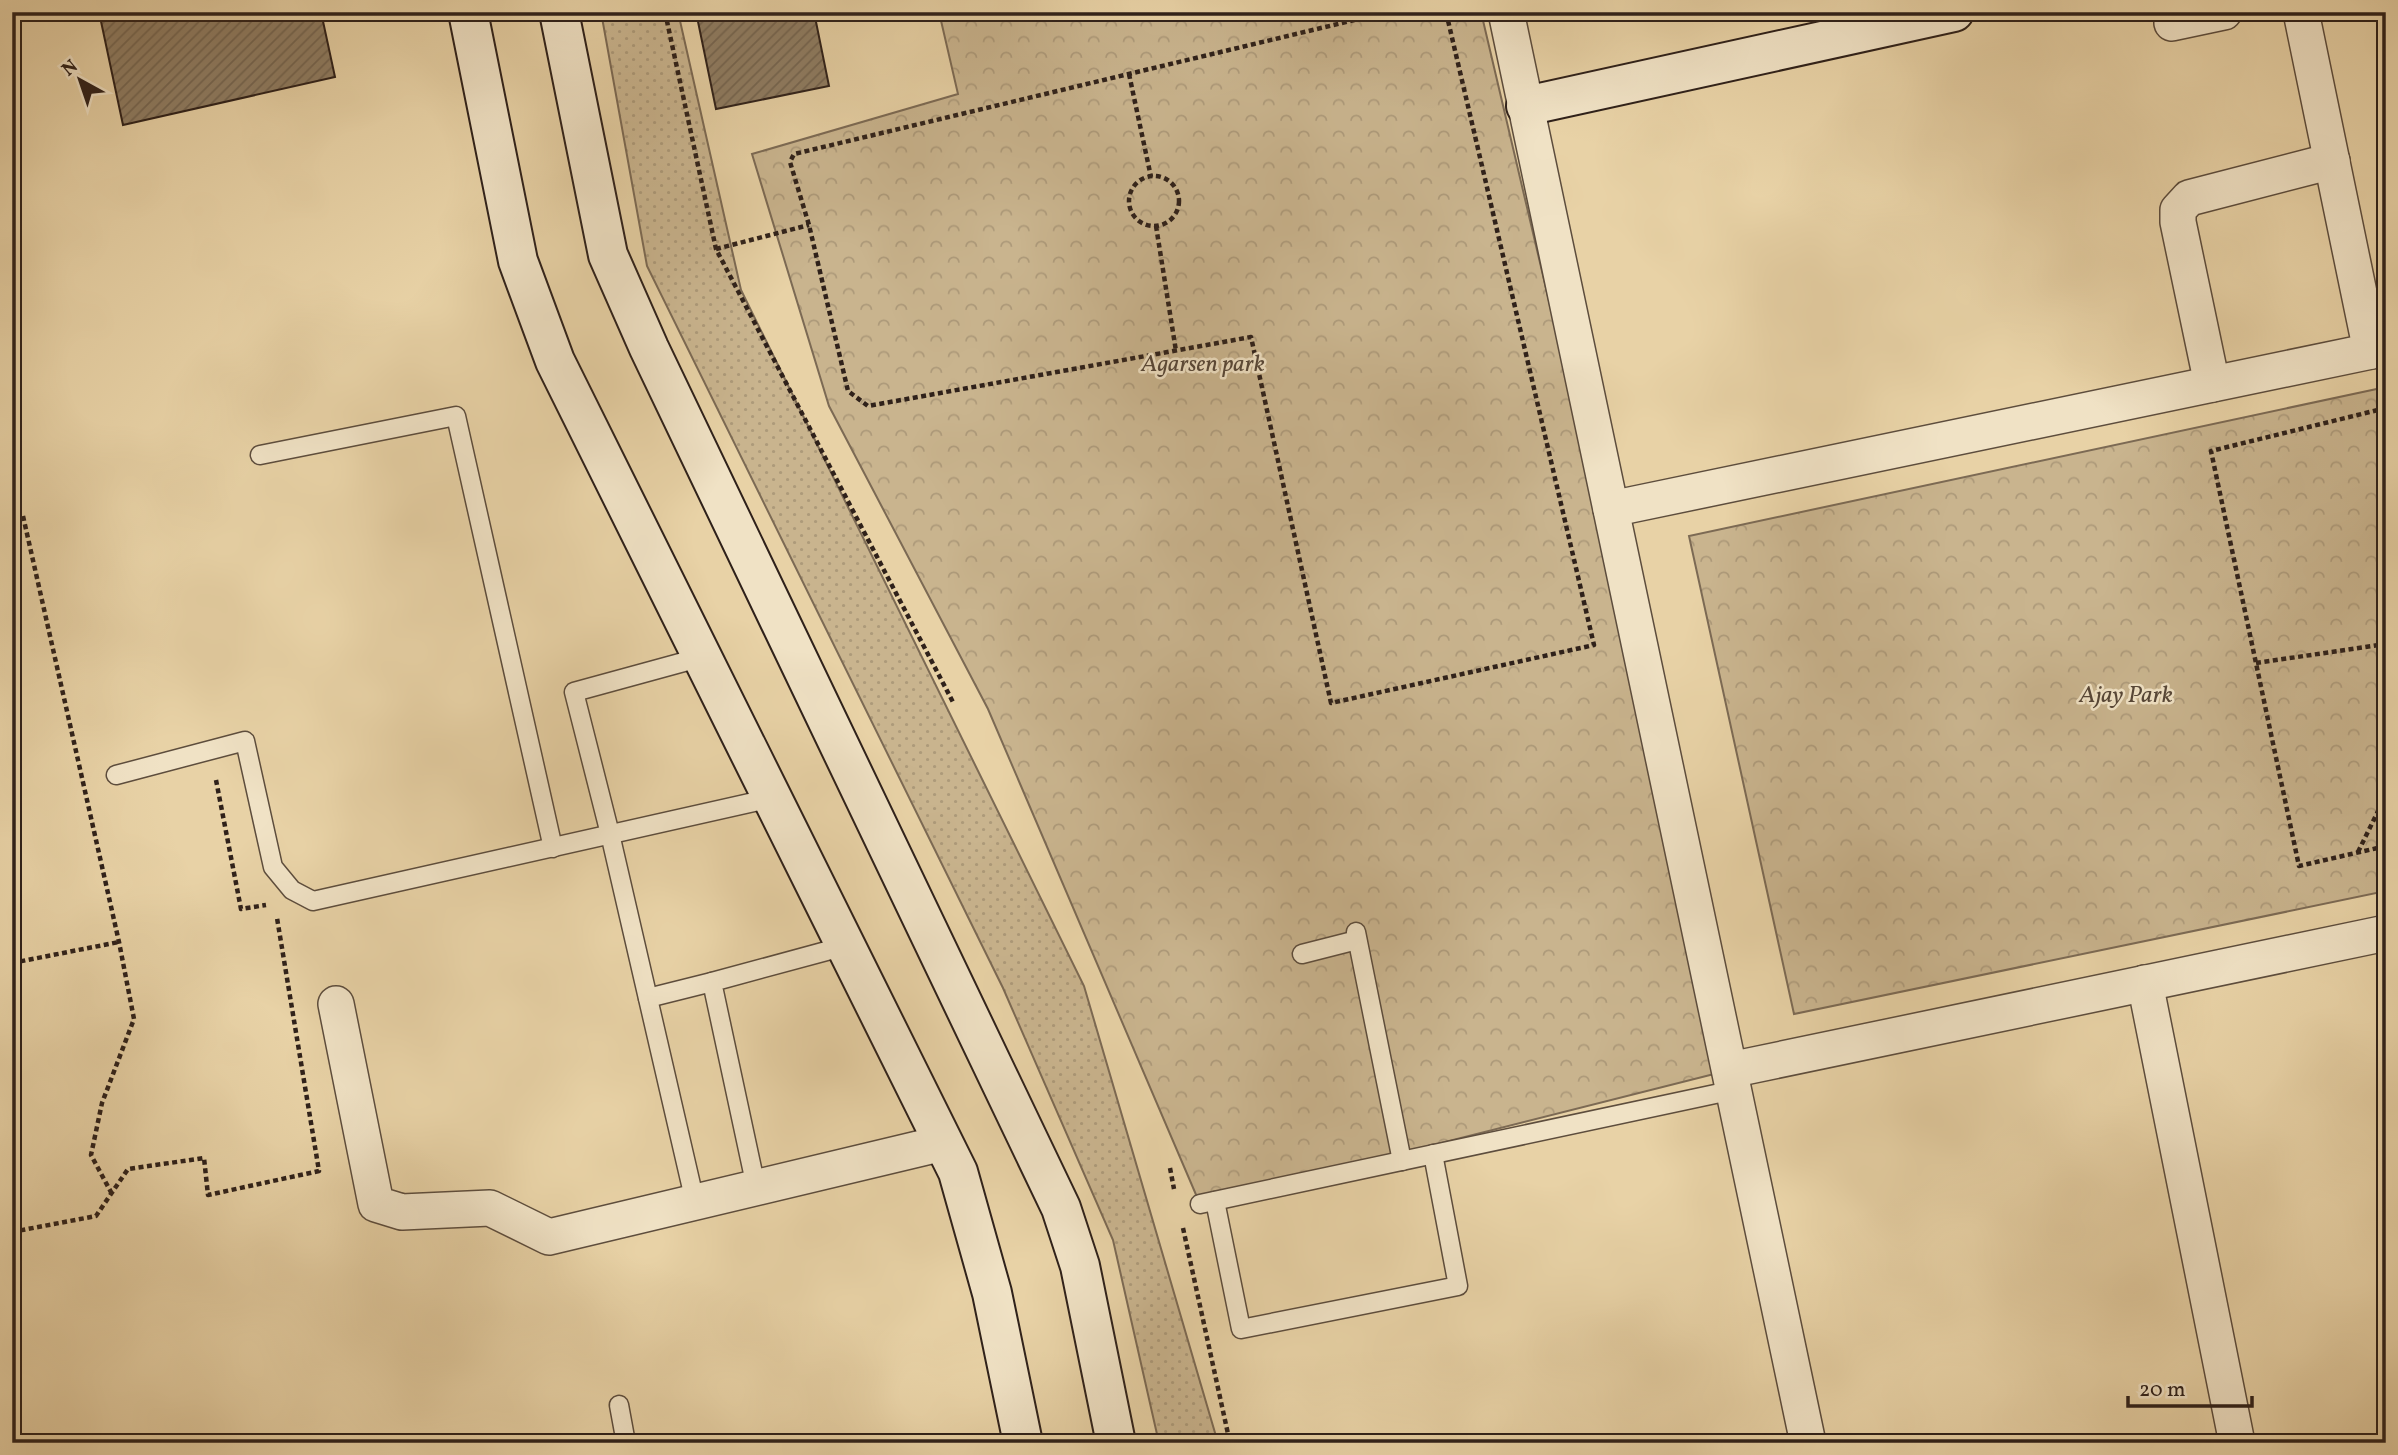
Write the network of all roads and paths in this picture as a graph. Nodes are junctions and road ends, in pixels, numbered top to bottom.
1 (468, 12) edge
2 (559, 12) edge
3 (665, 12) edge
4 (1388, 12) edge
5 (1446, 12) edge
6 (1506, 12) edge
7 (1955, 12) edge
8 (2224, 12) edge
9 (2301, 12) edge
10 (2172, 23) dead end
11 (1129, 74) junction
12 (1526, 106) junction
13 (2332, 161) junction
14 (1152, 177) junction
15 (809, 225) junction
16 (1156, 226) junction
17 (716, 248) junction
18 (2378, 350) edge
19 (1176, 351) junction
20 (2212, 384) junction
21 (2386, 408) edge
22 (260, 455) dead end
23 (1611, 509) junction
24 (23, 516) dead end
25 (2386, 643) edge
26 (702, 657) junction
27 (2256, 663) junction
28 (954, 704) dead end
29 (211, 750) junction
30 (116, 775) dead end
31 (2386, 795) edge
32 (772, 798) junction
33 (610, 834) junction
34 (2386, 846) edge
35 (553, 848) junction
36 (2357, 852) junction
37 (275, 904) dead end
38 (277, 917) dead end
39 (2386, 933) edge
40 (119, 942) junction
41 (845, 946) junction
42 (1302, 954) dead end
43 (12, 963) edge
44 (712, 982) junction
45 (2145, 983) junction
46 (648, 998) junction
47 (336, 1004) dead end
48 (1732, 1080) junction
49 (943, 1143) junction
50 (1433, 1154) junction
51 (1402, 1161) junction
52 (1170, 1168) dead end
53 (756, 1187) junction
54 (112, 1194) junction
55 (1175, 1195) dead end
56 (695, 1202) junction
57 (1181, 1221) dead end
58 (12, 1232) edge
59 (619, 1405) dead end
60 (626, 1443) edge
61 (1023, 1443) edge
62 (1115, 1443) edge
63 (1230, 1443) edge
64 (1808, 1443) edge
65 (2237, 1443) edge

1 - 26 street
2 - 62 street
3 - 17 path
4 - 11 path
5 - 19 path
6 - 12 street
7 - 12 street
8 - 10 street
9 - 13 street
11 - 14 path
11 - 15 path
12 - 23 street
13 - 18 street
13 - 20 street
14 - 16 path
14 - 16 path
15 - 17 path
15 - 19 path
16 - 19 path
17 - 28 path
18 - 20 street
20 - 23 street
21 - 27 path
22 - 35 lane
23 - 48 street
24 - 40 path
25 - 27 path
26 - 32 street
26 - 33 lane
27 - 36 path
29 - 30 lane
29 - 35 lane
29 - 37 path
31 - 36 path
32 - 33 lane
32 - 41 street
33 - 35 lane
33 - 46 lane
34 - 36 path
38 - 54 path
39 - 45 street
40 - 43 path
40 - 54 path
41 - 44 lane
41 - 49 street
42 - 51 lane
44 - 46 lane
44 - 53 lane
45 - 48 street
45 - 65 street
46 - 56 lane
47 - 56 street
48 - 50 lane
48 - 64 street
49 - 53 street
49 - 61 street
50 - 51 lane
50 - 51 lane
52 - 55 path
53 - 56 street
54 - 58 path
57 - 63 path
59 - 60 lane

